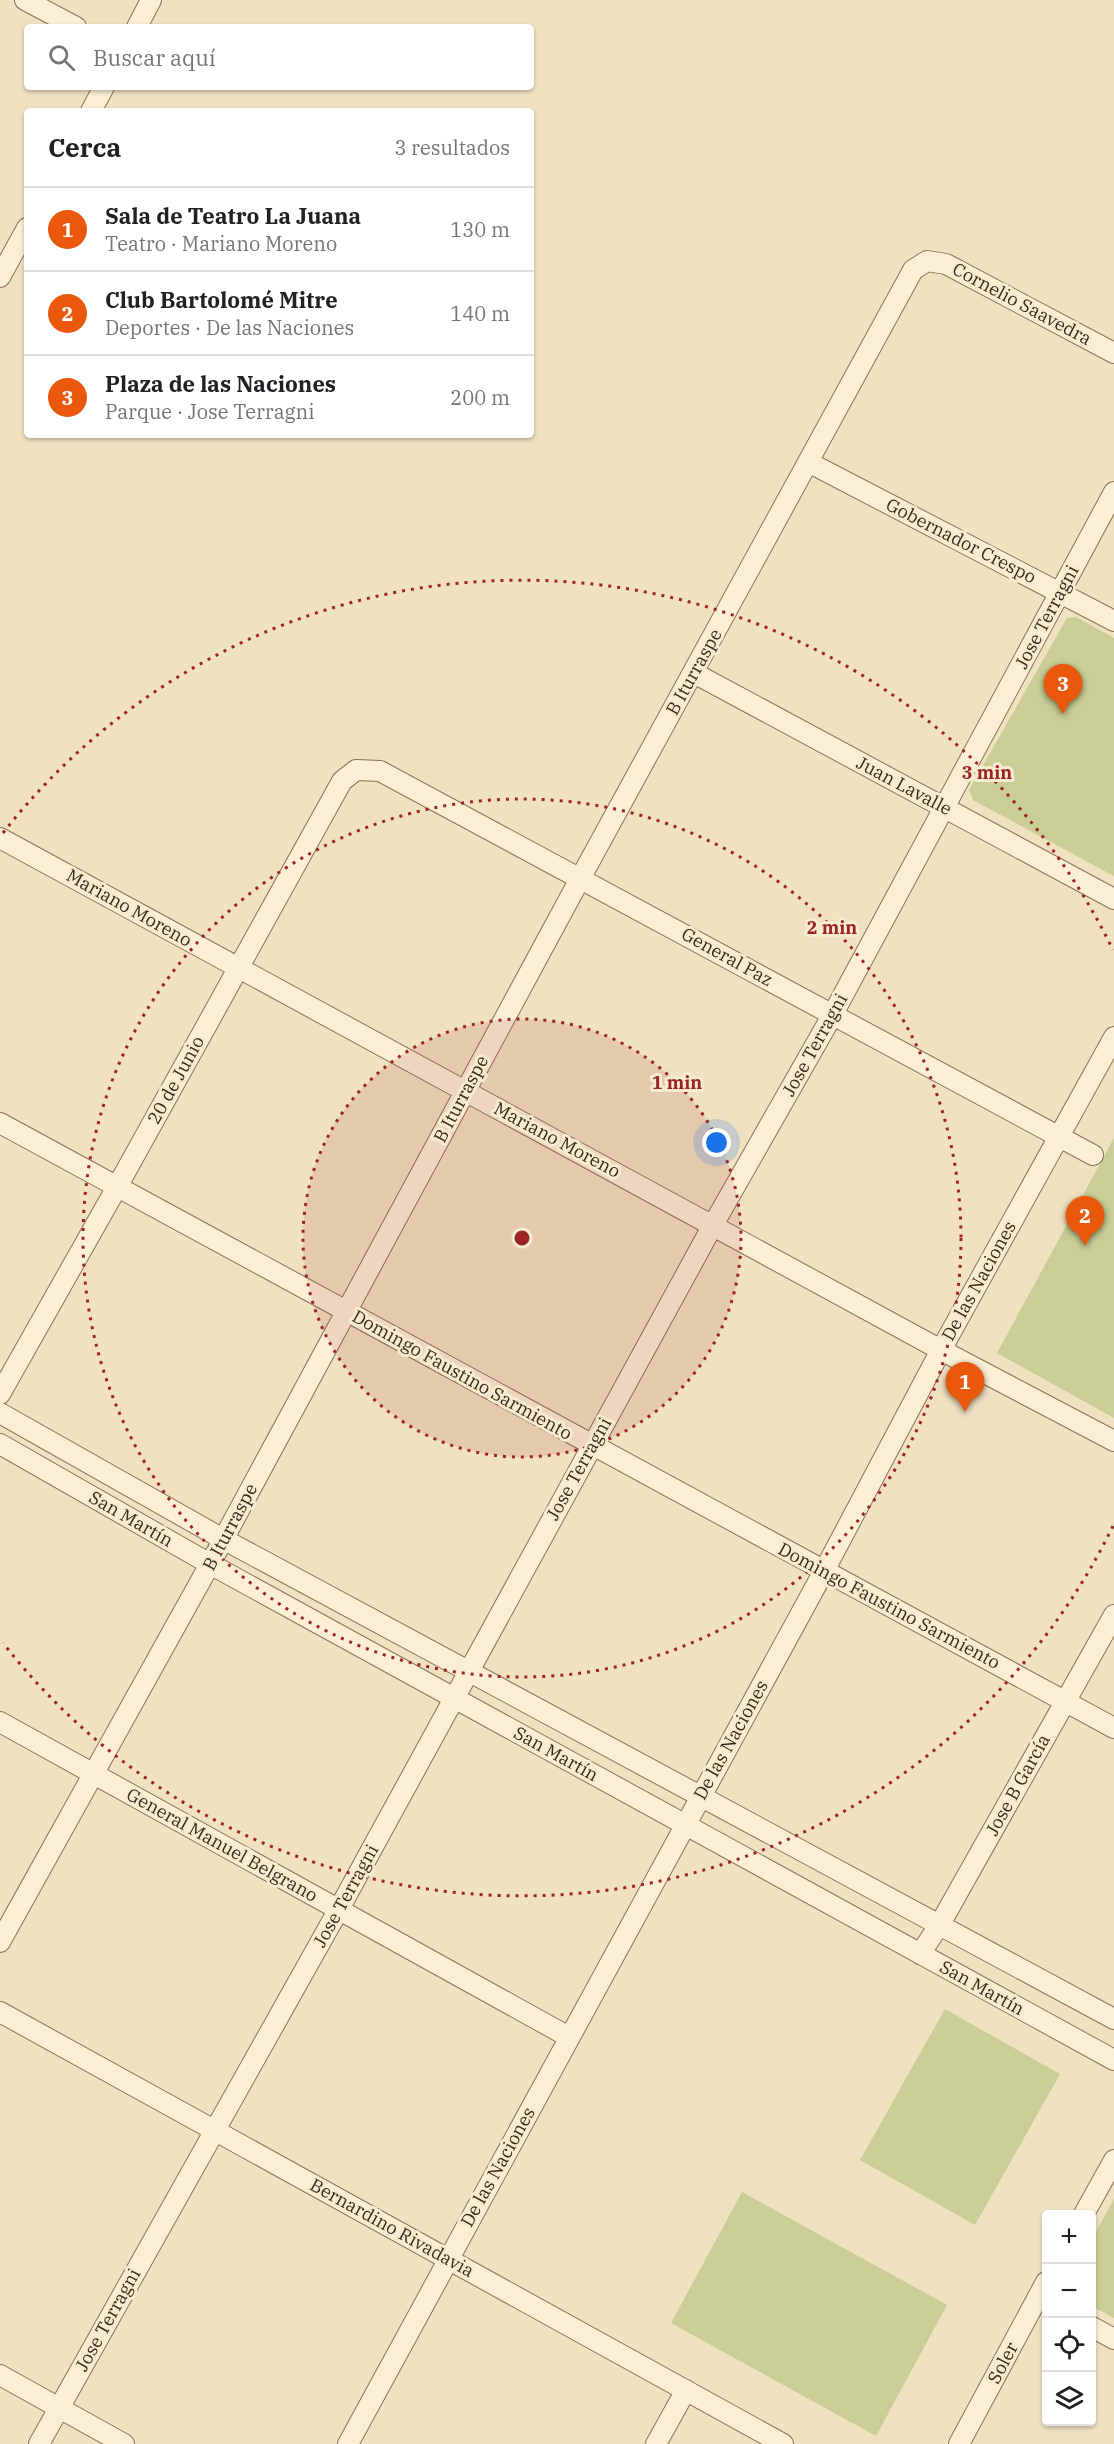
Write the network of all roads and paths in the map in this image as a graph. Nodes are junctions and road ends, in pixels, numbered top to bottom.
1 (25, 0) edge
2 (151, 0) edge
3 (70, 24) edge
4 (139, 24) edge
5 (102, 90) edge
6 (93, 108) edge
7 (24, 233) edge
8 (927, 261) joint
9 (2, 266) edge
10 (1114, 352) edge
11 (808, 462) junction
12 (1114, 492) edge
13 (1060, 592) junction
14 (1114, 621) edge
15 (693, 673) junction
16 (356, 771) joint
17 (944, 807) junction
18 (1, 842) edge
19 (581, 877) junction
20 (1114, 899) edge
21 (238, 967) junction
22 (833, 1014) junction
23 (1114, 1037) edge
24 (465, 1091) junction
25 (0, 1124) edge
26 (1058, 1137) junction
27 (1093, 1155) dead end
28 (117, 1187) junction
29 (713, 1225) junction
30 (346, 1311) junction
31 (941, 1350) junction
32 (0, 1394) edge
33 (0, 1413) edge
34 (1114, 1441) edge
35 (0, 1444) edge
36 (592, 1446) junction
37 (223, 1539) junction
38 (210, 1564) junction
39 (824, 1571) junction
40 (1114, 1615) edge
41 (468, 1672) junction
42 (455, 1698) junction
43 (1065, 1701) junction
44 (0, 1722) edge
45 (1114, 1728) edge
46 (93, 1774) junction
47 (700, 1796) junction
48 (686, 1825) junction
49 (339, 1909) junction
50 (940, 1924) junction
51 (0, 1942) edge
52 (920, 1954) junction
53 (0, 2012) edge
54 (1114, 2019) edge
55 (569, 2037) junction
56 (1114, 2060) edge
57 (214, 2130) junction
58 (1114, 2160) edge
59 (1086, 2210) edge
60 (448, 2259) junction
61 (1042, 2299) edge
62 (1096, 2329) edge
63 (1114, 2339) edge
64 (0, 2375) edge
65 (686, 2390) junction
66 (58, 2409) junction
67 (39, 2444) edge
68 (124, 2444) edge
69 (348, 2444) edge
70 (656, 2444) edge
71 (783, 2444) edge
72 (959, 2444) edge

1 - 3 street
2 - 4 street
5 - 6 street
7 - 9 street
8 - 10 street, Cornelio Saavedra
8 - 11 street, B Iturraspe
11 - 13 street, Gobernador Crespo
11 - 15 street, B Iturraspe
12 - 13 street, Jose Terragni
13 - 14 street, Gobernador Crespo
13 - 17 street, Jose Terragni
15 - 17 street, Juan Lavalle
15 - 19 street, B Iturraspe
16 - 19 street, General Paz
16 - 21 street, 20 de Junio
17 - 20 street, Juan Lavalle
17 - 22 street, Jose Terragni
18 - 21 street, Mariano Moreno
19 - 22 street, General Paz
19 - 24 street, B Iturraspe
21 - 24 street, Mariano Moreno
21 - 28 street, 20 de Junio
22 - 26 street, General Paz
22 - 29 street, Jose Terragni
23 - 26 street, De las Naciones
24 - 29 street, Mariano Moreno
24 - 30 street, B Iturraspe
25 - 28 street, Domingo Faustino Sarmiento
26 - 27 street, General Paz
26 - 31 street, De las Naciones
28 - 30 street, Domingo Faustino Sarmiento
28 - 32 street, 20 de Junio
29 - 31 street, Mariano Moreno
29 - 36 street, Jose Terragni
30 - 36 street, Domingo Faustino Sarmiento
30 - 37 street, B Iturraspe
31 - 34 street, Mariano Moreno
31 - 39 street, De las Naciones
33 - 37 street, San Martín
35 - 38 street, San Martín
36 - 39 street, Domingo Faustino Sarmiento
36 - 41 street, Jose Terragni
37 - 38 street, B Iturraspe
37 - 41 street, San Martín
38 - 42 street, San Martín
38 - 46 street, B Iturraspe
39 - 43 street, Domingo Faustino Sarmiento
39 - 47 street, De las Naciones
40 - 43 street, Jose B García
41 - 42 street, Jose Terragni
41 - 47 street, San Martín
42 - 48 street, San Martín
42 - 49 street, Jose Terragni
43 - 45 street, Domingo Faustino Sarmiento
43 - 50 street, Jose B García
44 - 46 street, General Manuel Belgrano
46 - 49 street, General Manuel Belgrano
46 - 51 street, B Iturraspe
47 - 48 street, De las Naciones
47 - 50 street, San Martín
48 - 52 street, San Martín
48 - 55 street, De las Naciones
49 - 55 street, General Manuel Belgrano
49 - 57 street, Jose Terragni
50 - 52 street, Jose B García
50 - 54 street, San Martín
52 - 56 street, San Martín
53 - 57 street, Bernardino Rivadavia
55 - 60 street, De las Naciones
57 - 60 street, Bernardino Rivadavia
57 - 66 street, Jose Terragni
58 - 59 street
60 - 65 street, Bernardino Rivadavia
60 - 69 street, De las Naciones
61 - 72 street, Soler
62 - 63 street
64 - 66 street
65 - 70 street
65 - 71 street, Bernardino Rivadavia
66 - 67 street, Jose Terragni
66 - 68 street

